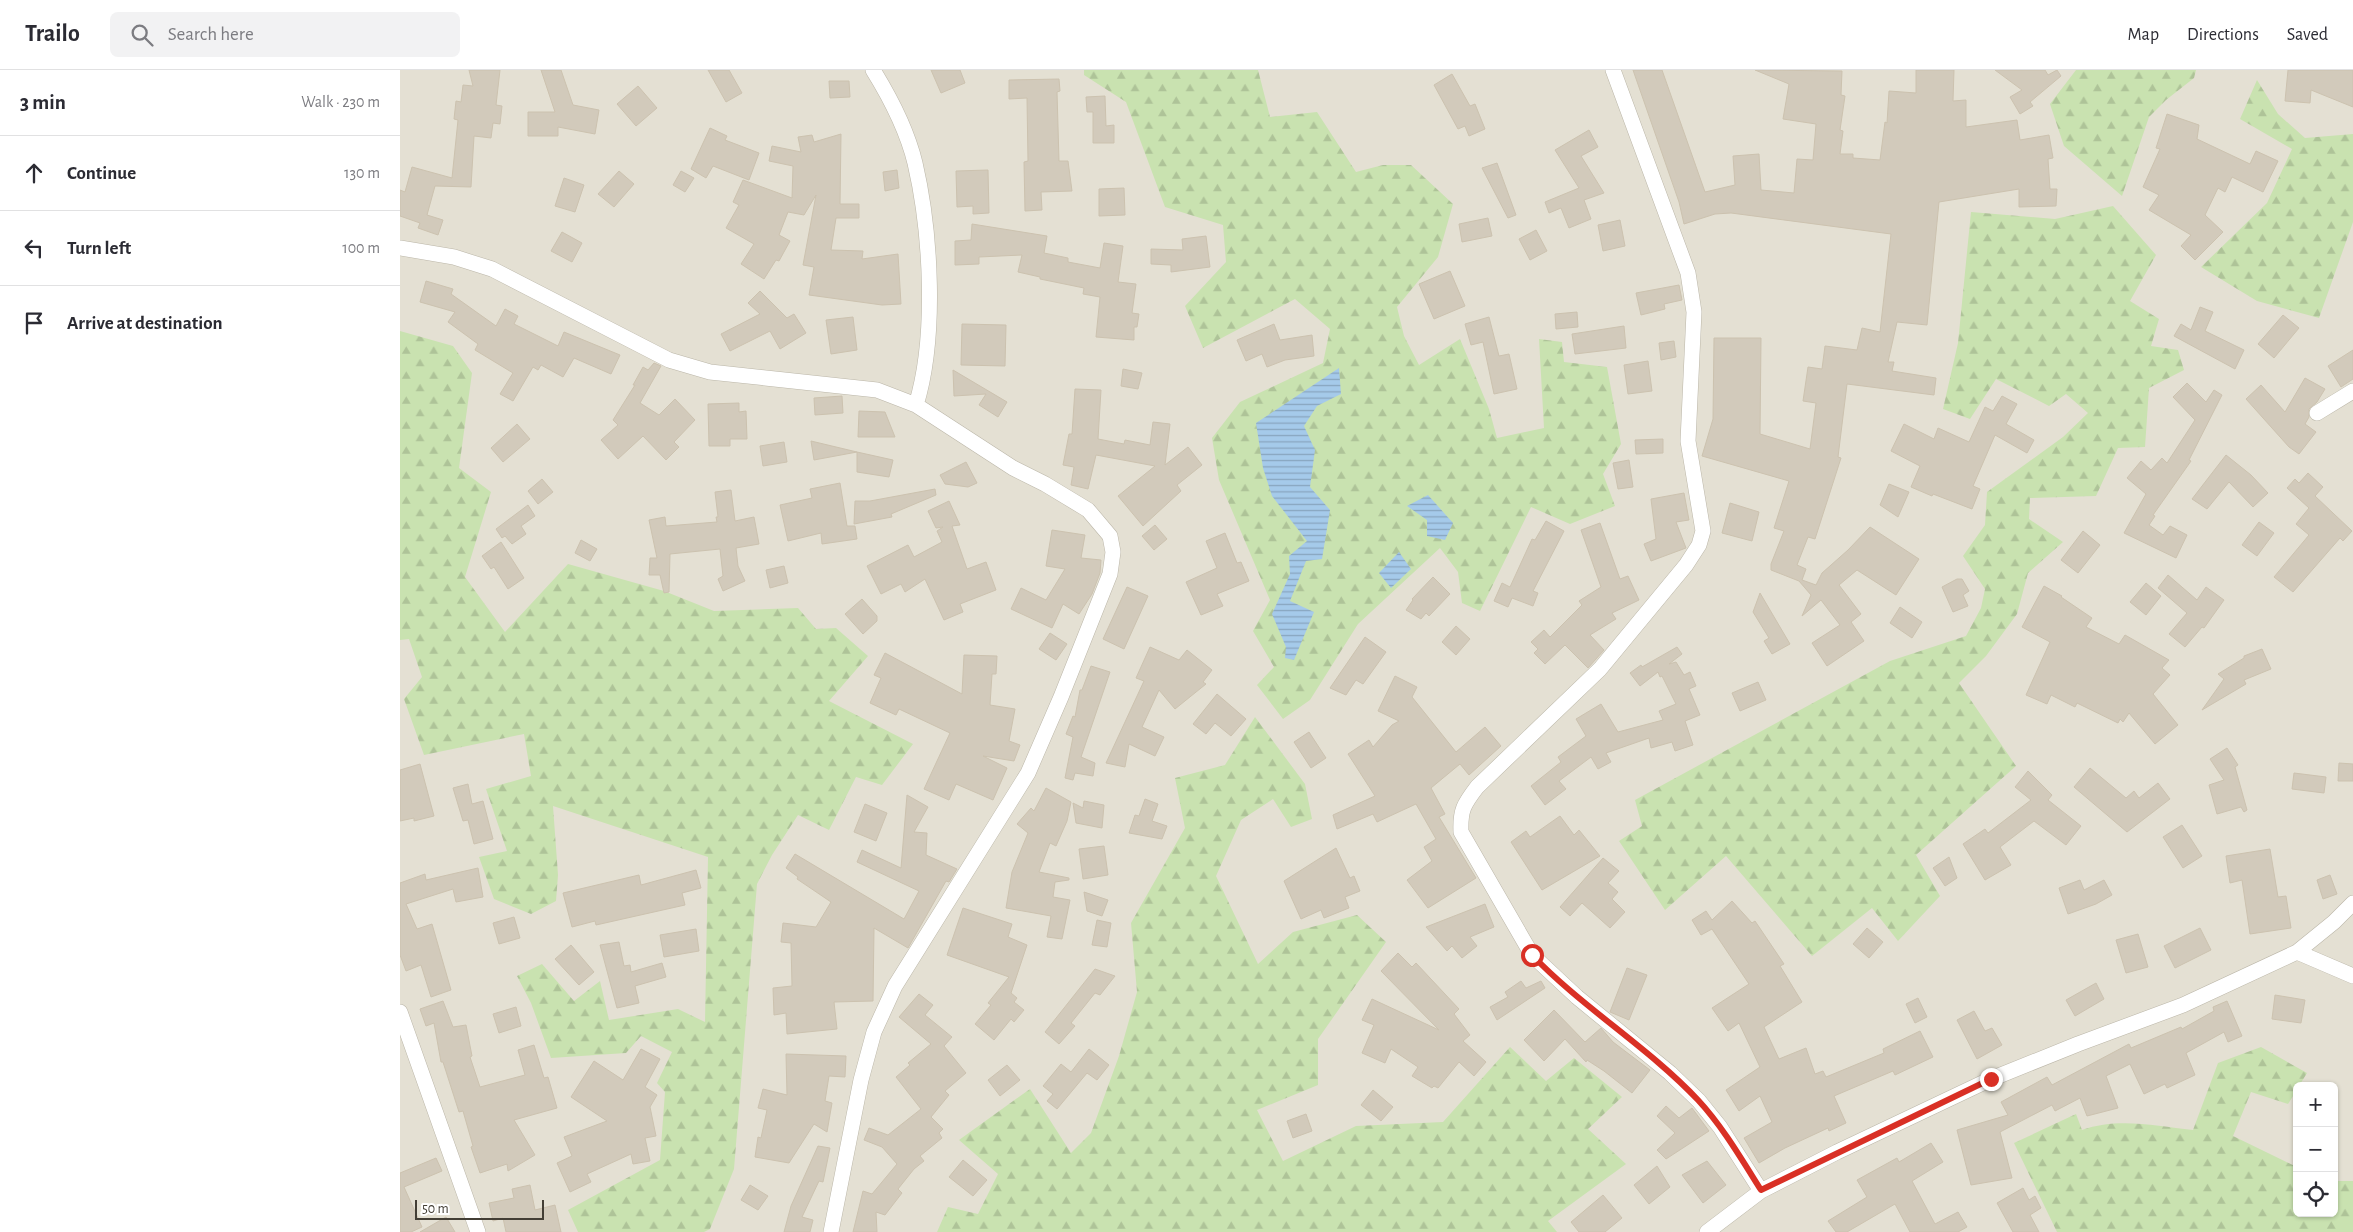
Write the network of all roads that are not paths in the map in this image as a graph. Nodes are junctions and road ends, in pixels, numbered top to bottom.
1 (872, 70) edge
2 (1613, 70) edge
3 (400, 248) edge
4 (2353, 391) edge
5 (916, 405) junction
6 (2317, 413) dead end
7 (2353, 903) edge
8 (2298, 952) junction
9 (2353, 976) edge
10 (400, 1012) edge
11 (1761, 1190) junction
12 (478, 1232) edge
13 (831, 1232) edge
14 (1707, 1232) edge

1 - 5 street
2 - 11 street
3 - 5 street
4 - 6 street
5 - 13 street
7 - 8 street
8 - 9 street
8 - 11 street
10 - 12 street
11 - 14 street

